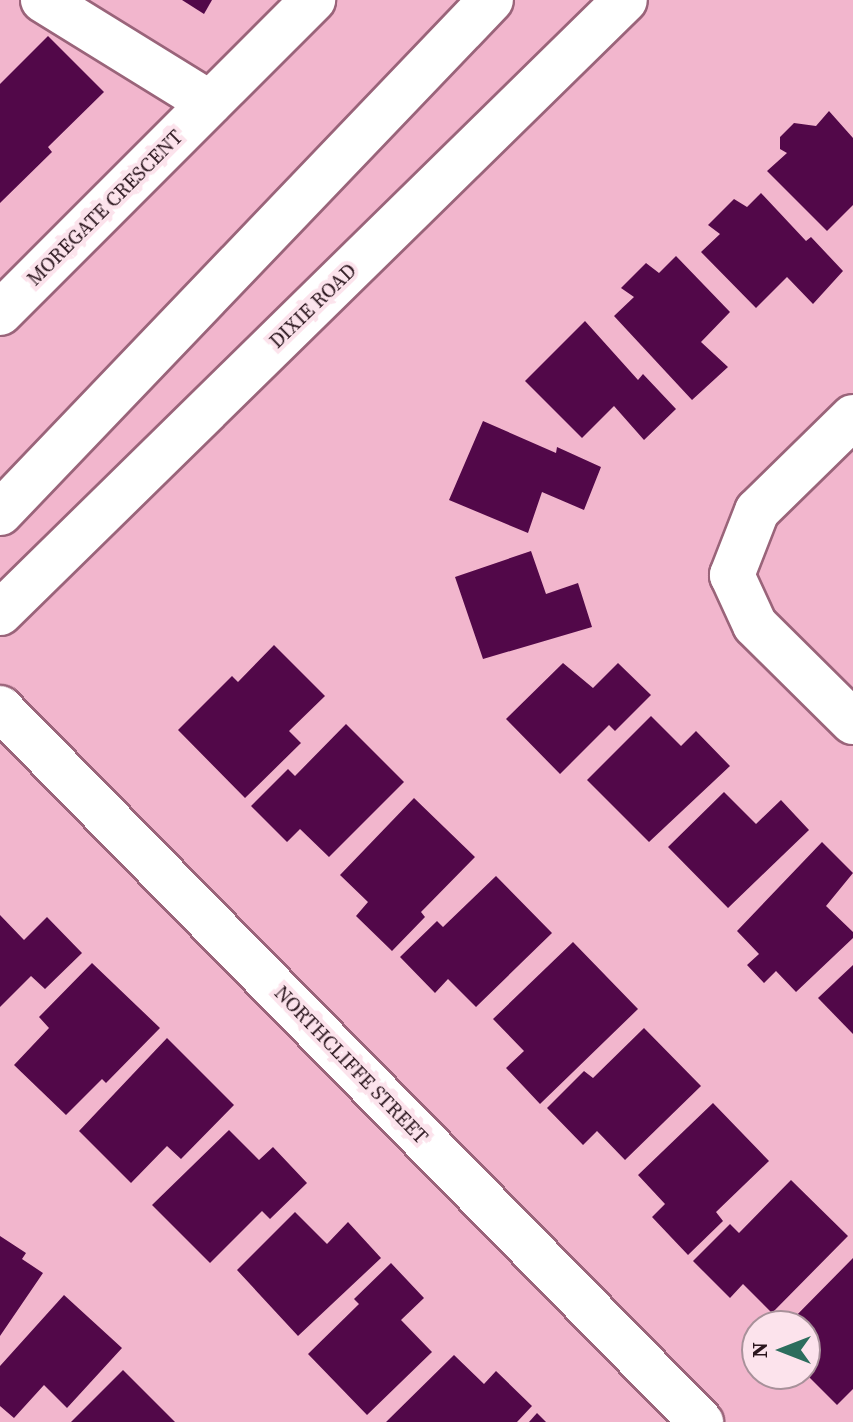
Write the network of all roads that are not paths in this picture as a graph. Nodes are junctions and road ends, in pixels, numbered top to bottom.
1 (43, 0) edge
2 (313, 0) edge
3 (491, 0) edge
4 (625, 0) edge
5 (210, 103) junction
6 (0, 313) edge
7 (853, 417) edge
8 (0, 513) edge
9 (0, 613) edge
10 (0, 708) edge
11 (853, 722) edge
12 (701, 1422) edge

1 - 5 street
2 - 5 street, MOREGATE CRESCENT
3 - 8 street
4 - 9 street, DIXIE ROAD
5 - 6 street, MOREGATE CRESCENT
7 - 11 street
10 - 12 street, NORTHCLIFFE STREET

